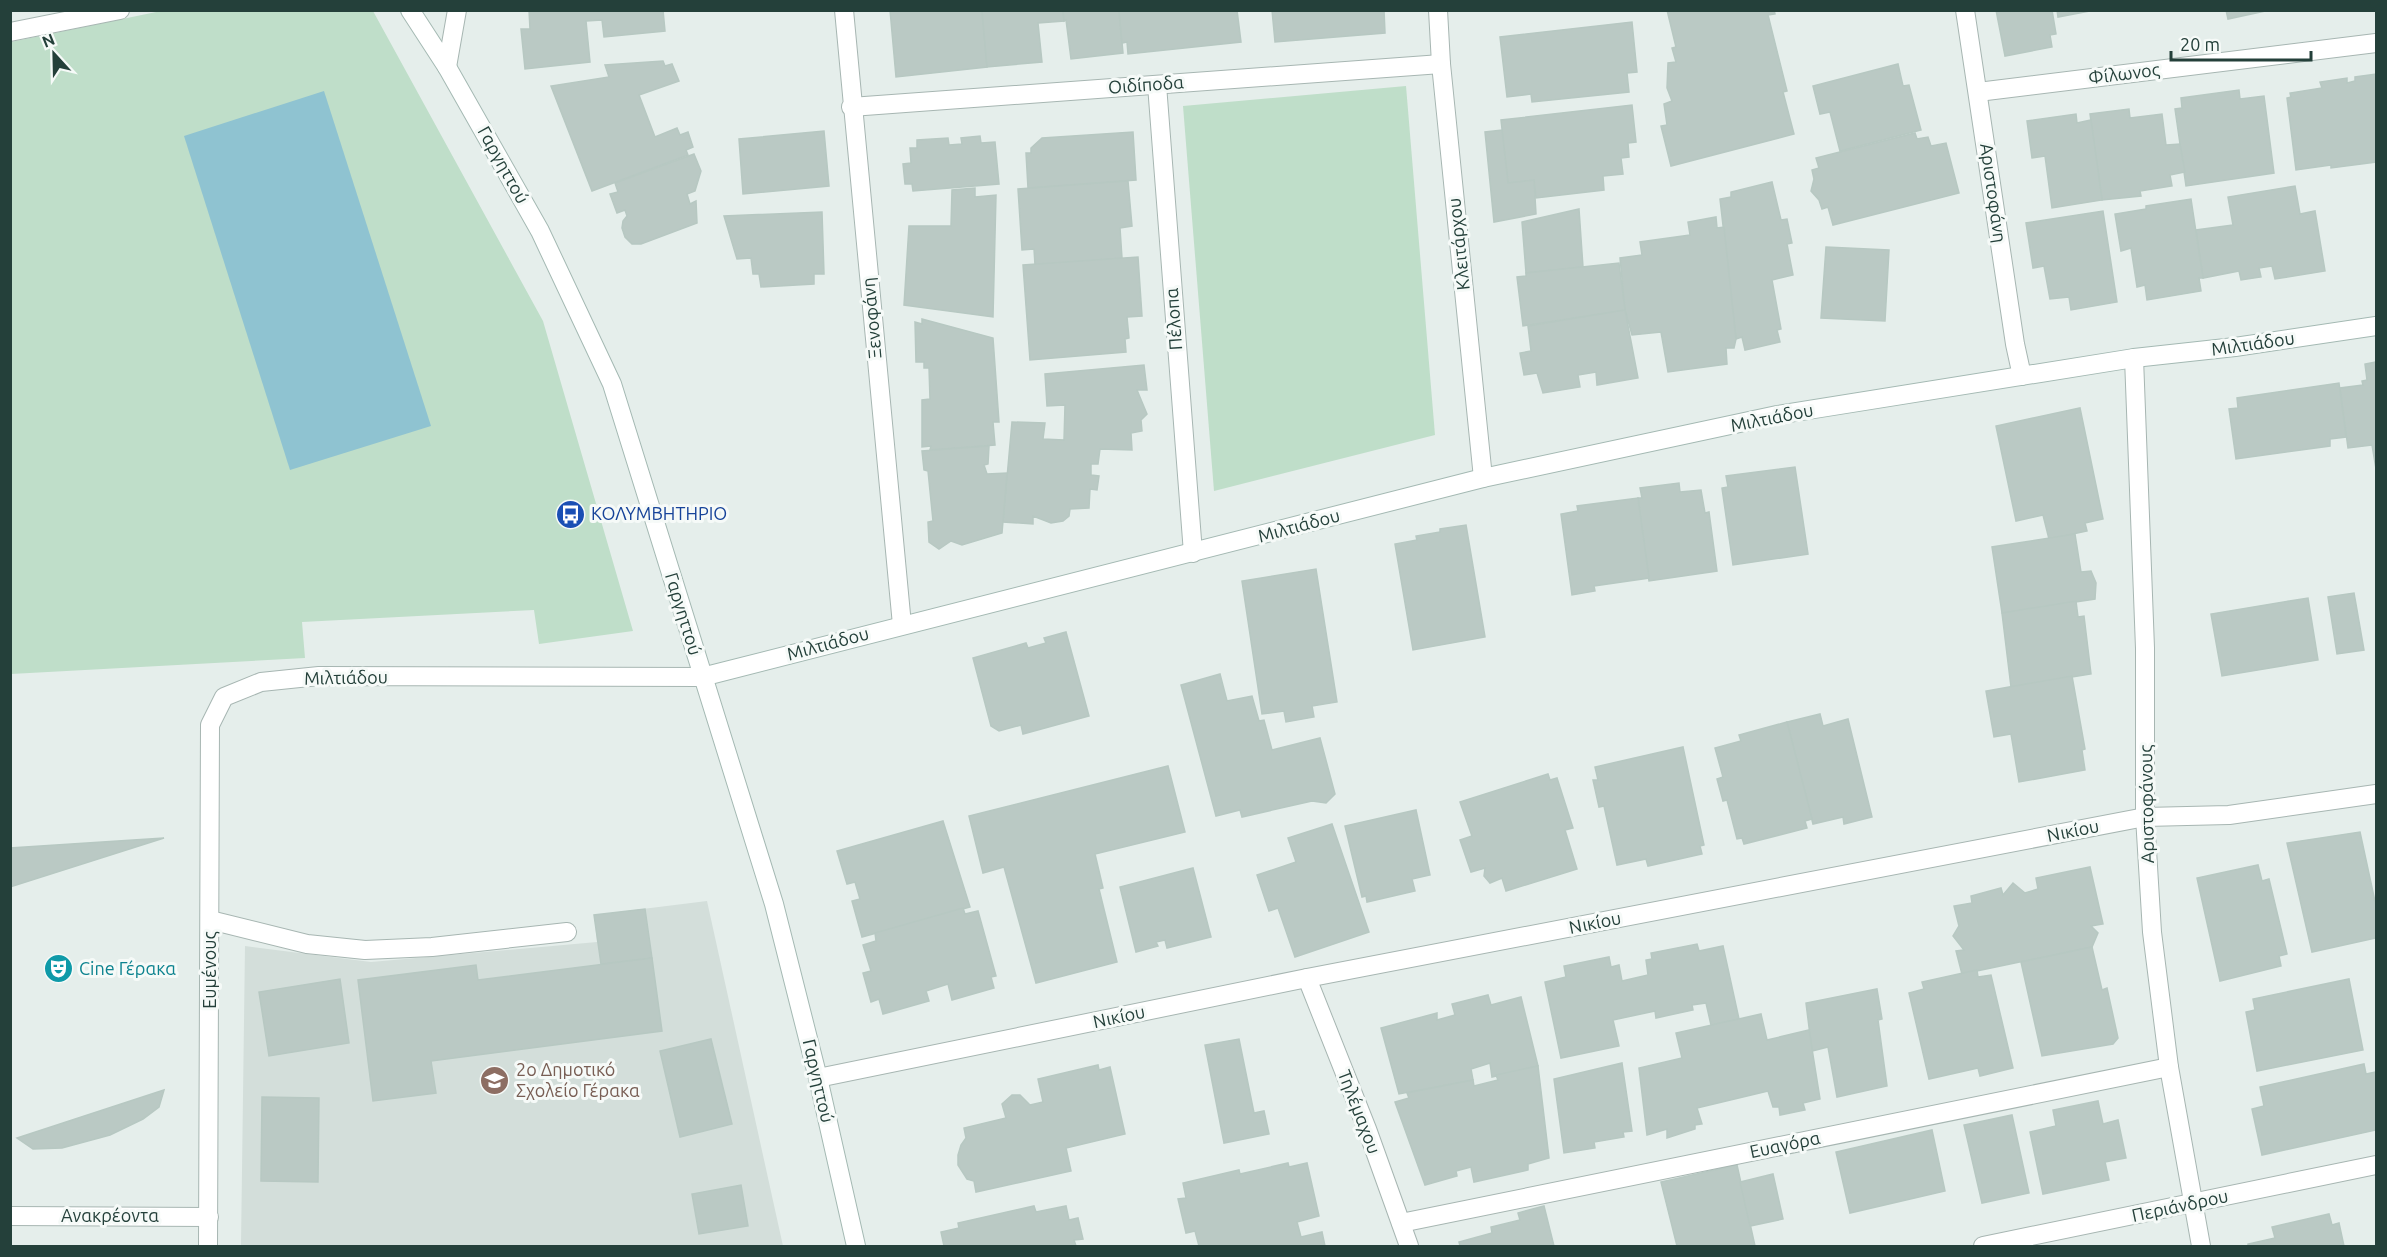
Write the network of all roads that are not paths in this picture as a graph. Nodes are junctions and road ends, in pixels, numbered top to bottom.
1 (120, 10) edge
2 (410, 10) edge
3 (457, 10) edge
4 (844, 10) edge
5 (1438, 10) edge
6 (1965, 10) edge
7 (10, 32) edge
8 (2376, 43) edge
9 (1441, 64) junction
10 (447, 67) junction
11 (1157, 85) junction
12 (1978, 92) junction
13 (851, 107) junction
14 (2376, 326) edge
15 (2134, 358) junction
16 (2022, 376) junction
17 (1483, 478) junction
18 (1193, 553) junction
19 (902, 625) junction
20 (702, 677) junction
21 (224, 697) joint
22 (2376, 794) edge
23 (2145, 817) junction
24 (210, 920) junction
25 (567, 932) dead end
26 (1307, 978) junction
27 (2169, 1067) junction
28 (818, 1078) junction
29 (2376, 1165) edge
30 (2193, 1203) junction
31 (10, 1216) edge
32 (208, 1217) junction
33 (1401, 1223) junction
34 (208, 1246) edge
35 (856, 1246) edge
36 (1409, 1246) edge
37 (1983, 1246) edge
38 (2201, 1246) edge

1 - 7 street
2 - 10 street, Γαργηττού
3 - 10 street
4 - 13 street, Ξενοφάνη
5 - 9 street, Κλειτάρχου
6 - 12 street, Αριστοφάνη
8 - 12 street, Φίλωνος
9 - 11 street, Οιδίποδα
9 - 17 street, Κλειτάρχου
10 - 20 street, Γαργηττού
11 - 13 street, Οιδίποδα
11 - 18 street, Πέλοπα
12 - 16 street, Αριστοφάνη
13 - 19 street, Ξενοφάνη
14 - 15 street, Μιλτιάδου
15 - 16 street, Μιλτιάδου
15 - 23 street, Αριστοφάνους
16 - 17 street, Μιλτιάδου
17 - 18 street, Μιλτιάδου
18 - 19 street, Μιλτιάδου
19 - 20 street, Μιλτιάδου
20 - 21 street, Μιλτιάδου
20 - 28 street, Γαργηττού
21 - 24 street, Ευμένους
22 - 23 street, Νικίου
23 - 26 street, Νικίου
23 - 27 street, Αριστοφάνους
24 - 25 street
24 - 32 street, Ευμένους
26 - 28 street, Νικίου
26 - 33 street, Τηλέμαχου
27 - 30 street, Αριστοφάνους
27 - 33 street, Ευαγόρα
28 - 35 street, Γαργηττού
29 - 30 street, Περιάνδρου
30 - 37 street, Περιάνδρου
30 - 38 street, Αριστοφάνους
31 - 32 street, Ανακρέοντα
32 - 34 street, Ευμένους
33 - 36 street, Τηλέμαχου

